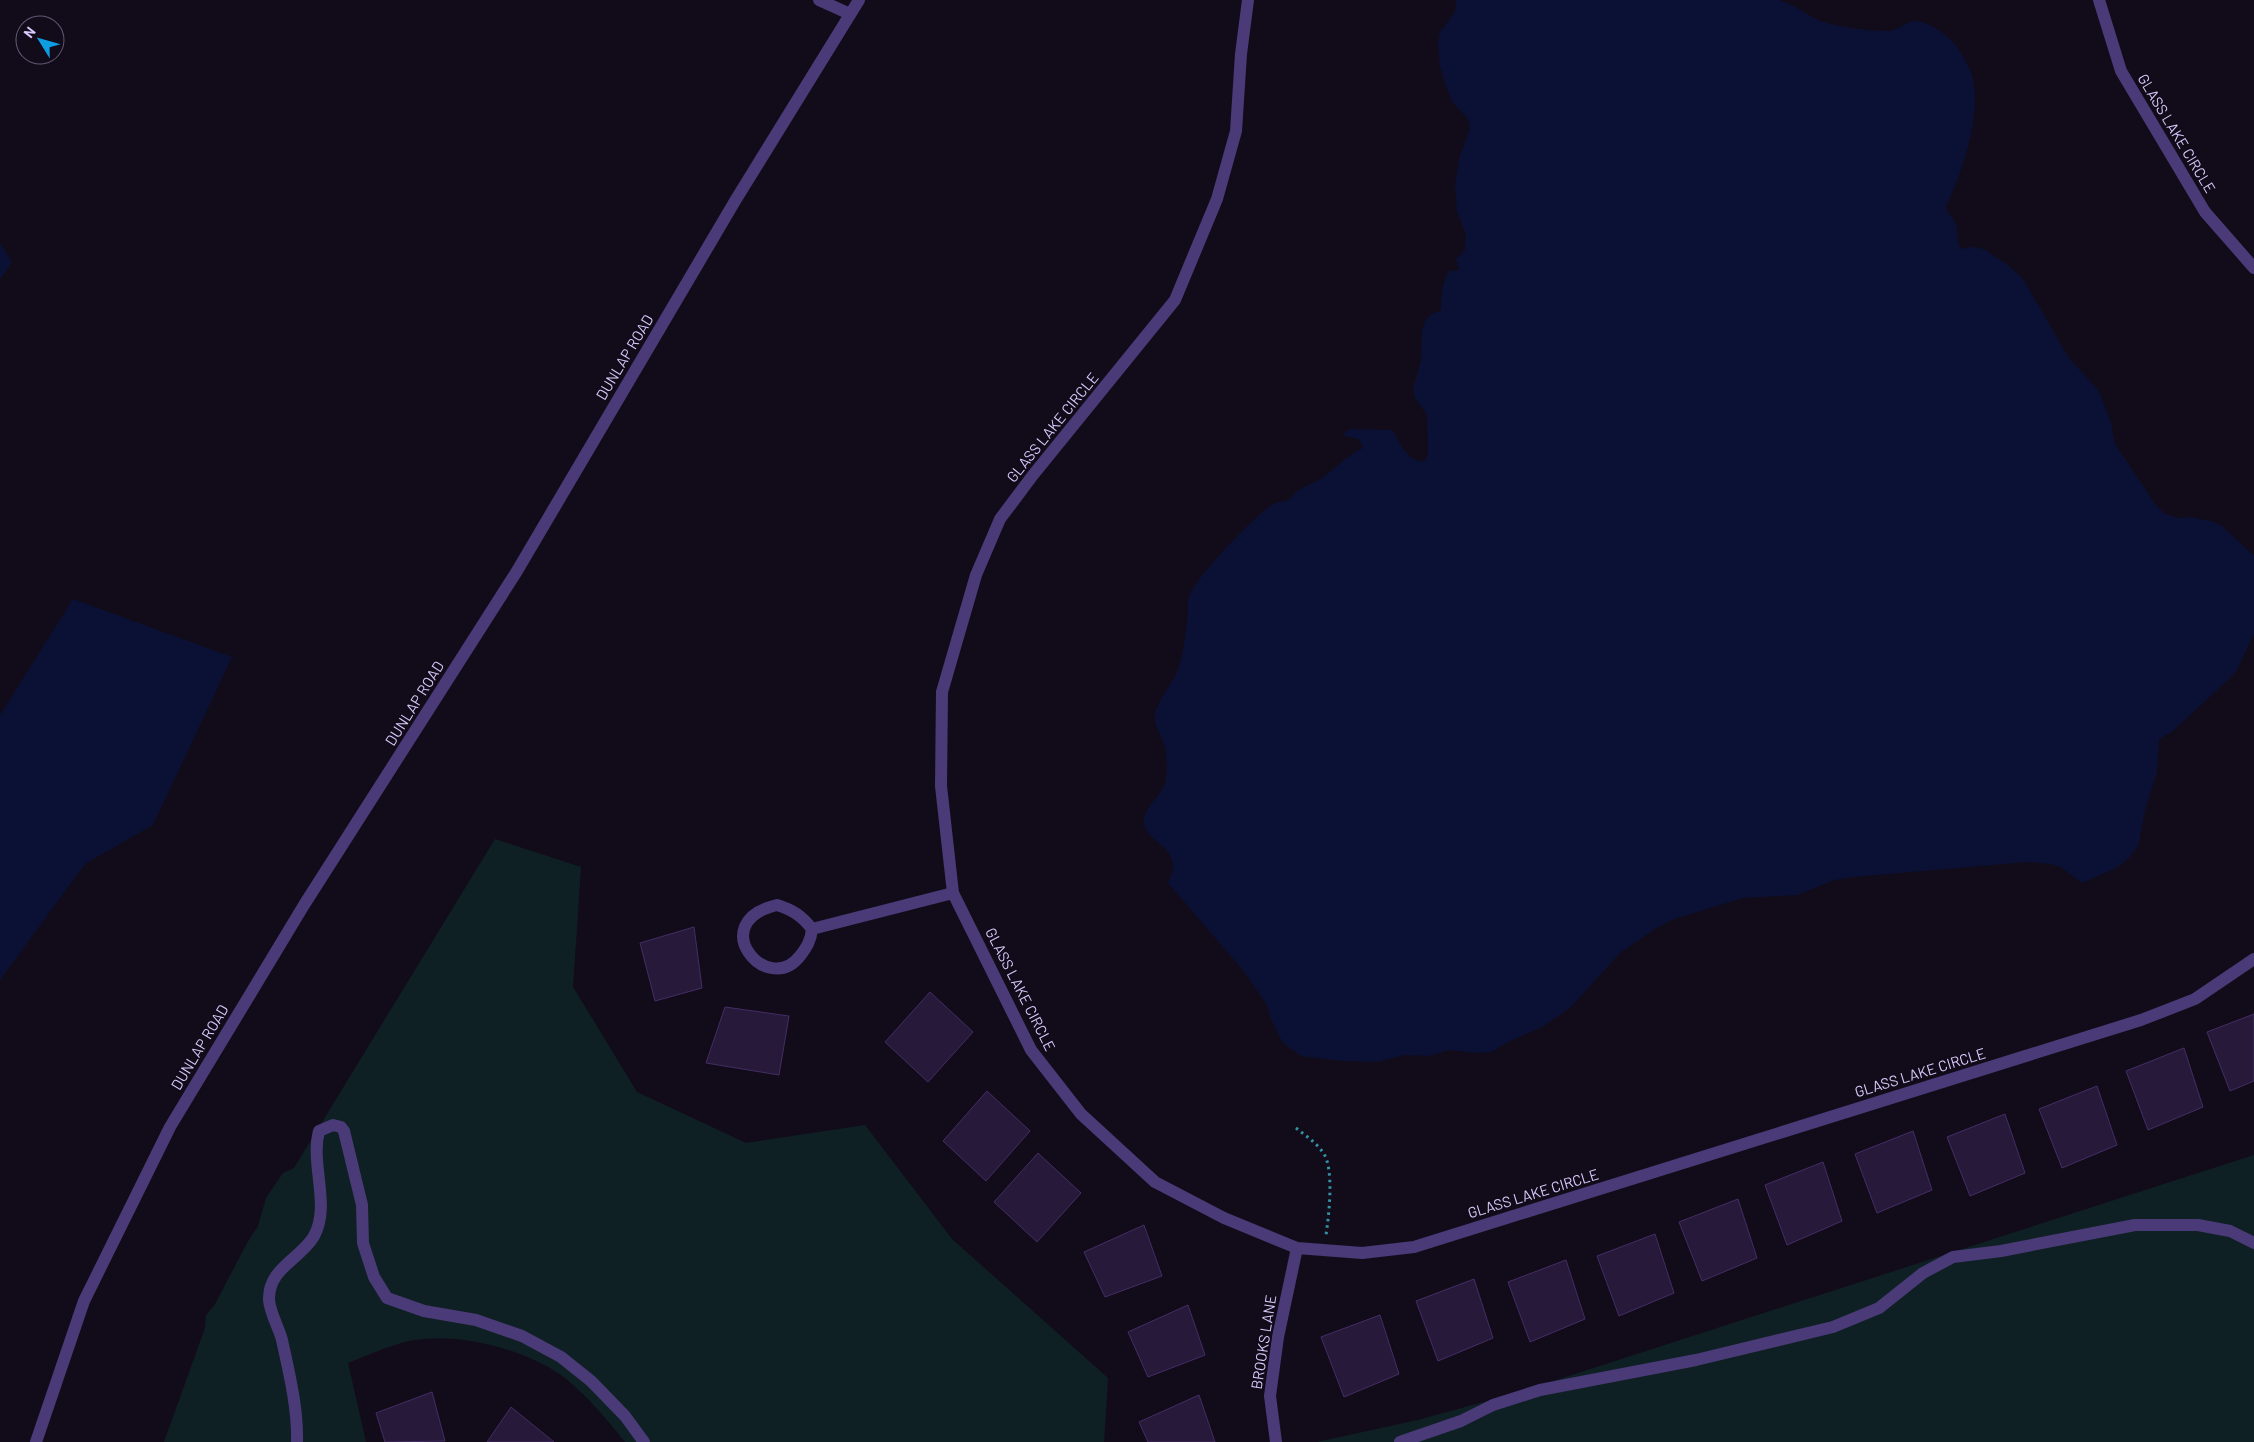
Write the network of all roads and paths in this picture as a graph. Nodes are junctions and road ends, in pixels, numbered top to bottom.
1 (819, 0) edge
2 (859, 0) edge
3 (1248, 0) edge
4 (2099, 0) edge
5 (850, 14) junction
6 (2254, 268) edge
7 (953, 893) junction
8 (812, 929) junction
9 (2254, 959) edge
10 (1296, 1128) dead end
11 (2254, 1243) edge
12 (1297, 1248) junction
13 (1325, 1250) junction
14 (36, 1442) edge
15 (297, 1442) edge
16 (644, 1442) edge
17 (1276, 1442) edge
18 (1400, 1442) edge

1 - 5 street
2 - 5 street, DUNLAP ROAD
3 - 7 street, GLASS LAKE CIRCLE
4 - 6 street, GLASS LAKE CIRCLE
5 - 14 street, DUNLAP ROAD
7 - 8 street
7 - 12 street, GLASS LAKE CIRCLE
8 - 8 street
9 - 13 street, GLASS LAKE CIRCLE
10 - 13 path
11 - 18 street
12 - 13 street, GLASS LAKE CIRCLE
12 - 17 street, BROOKS LANE
15 - 16 street

